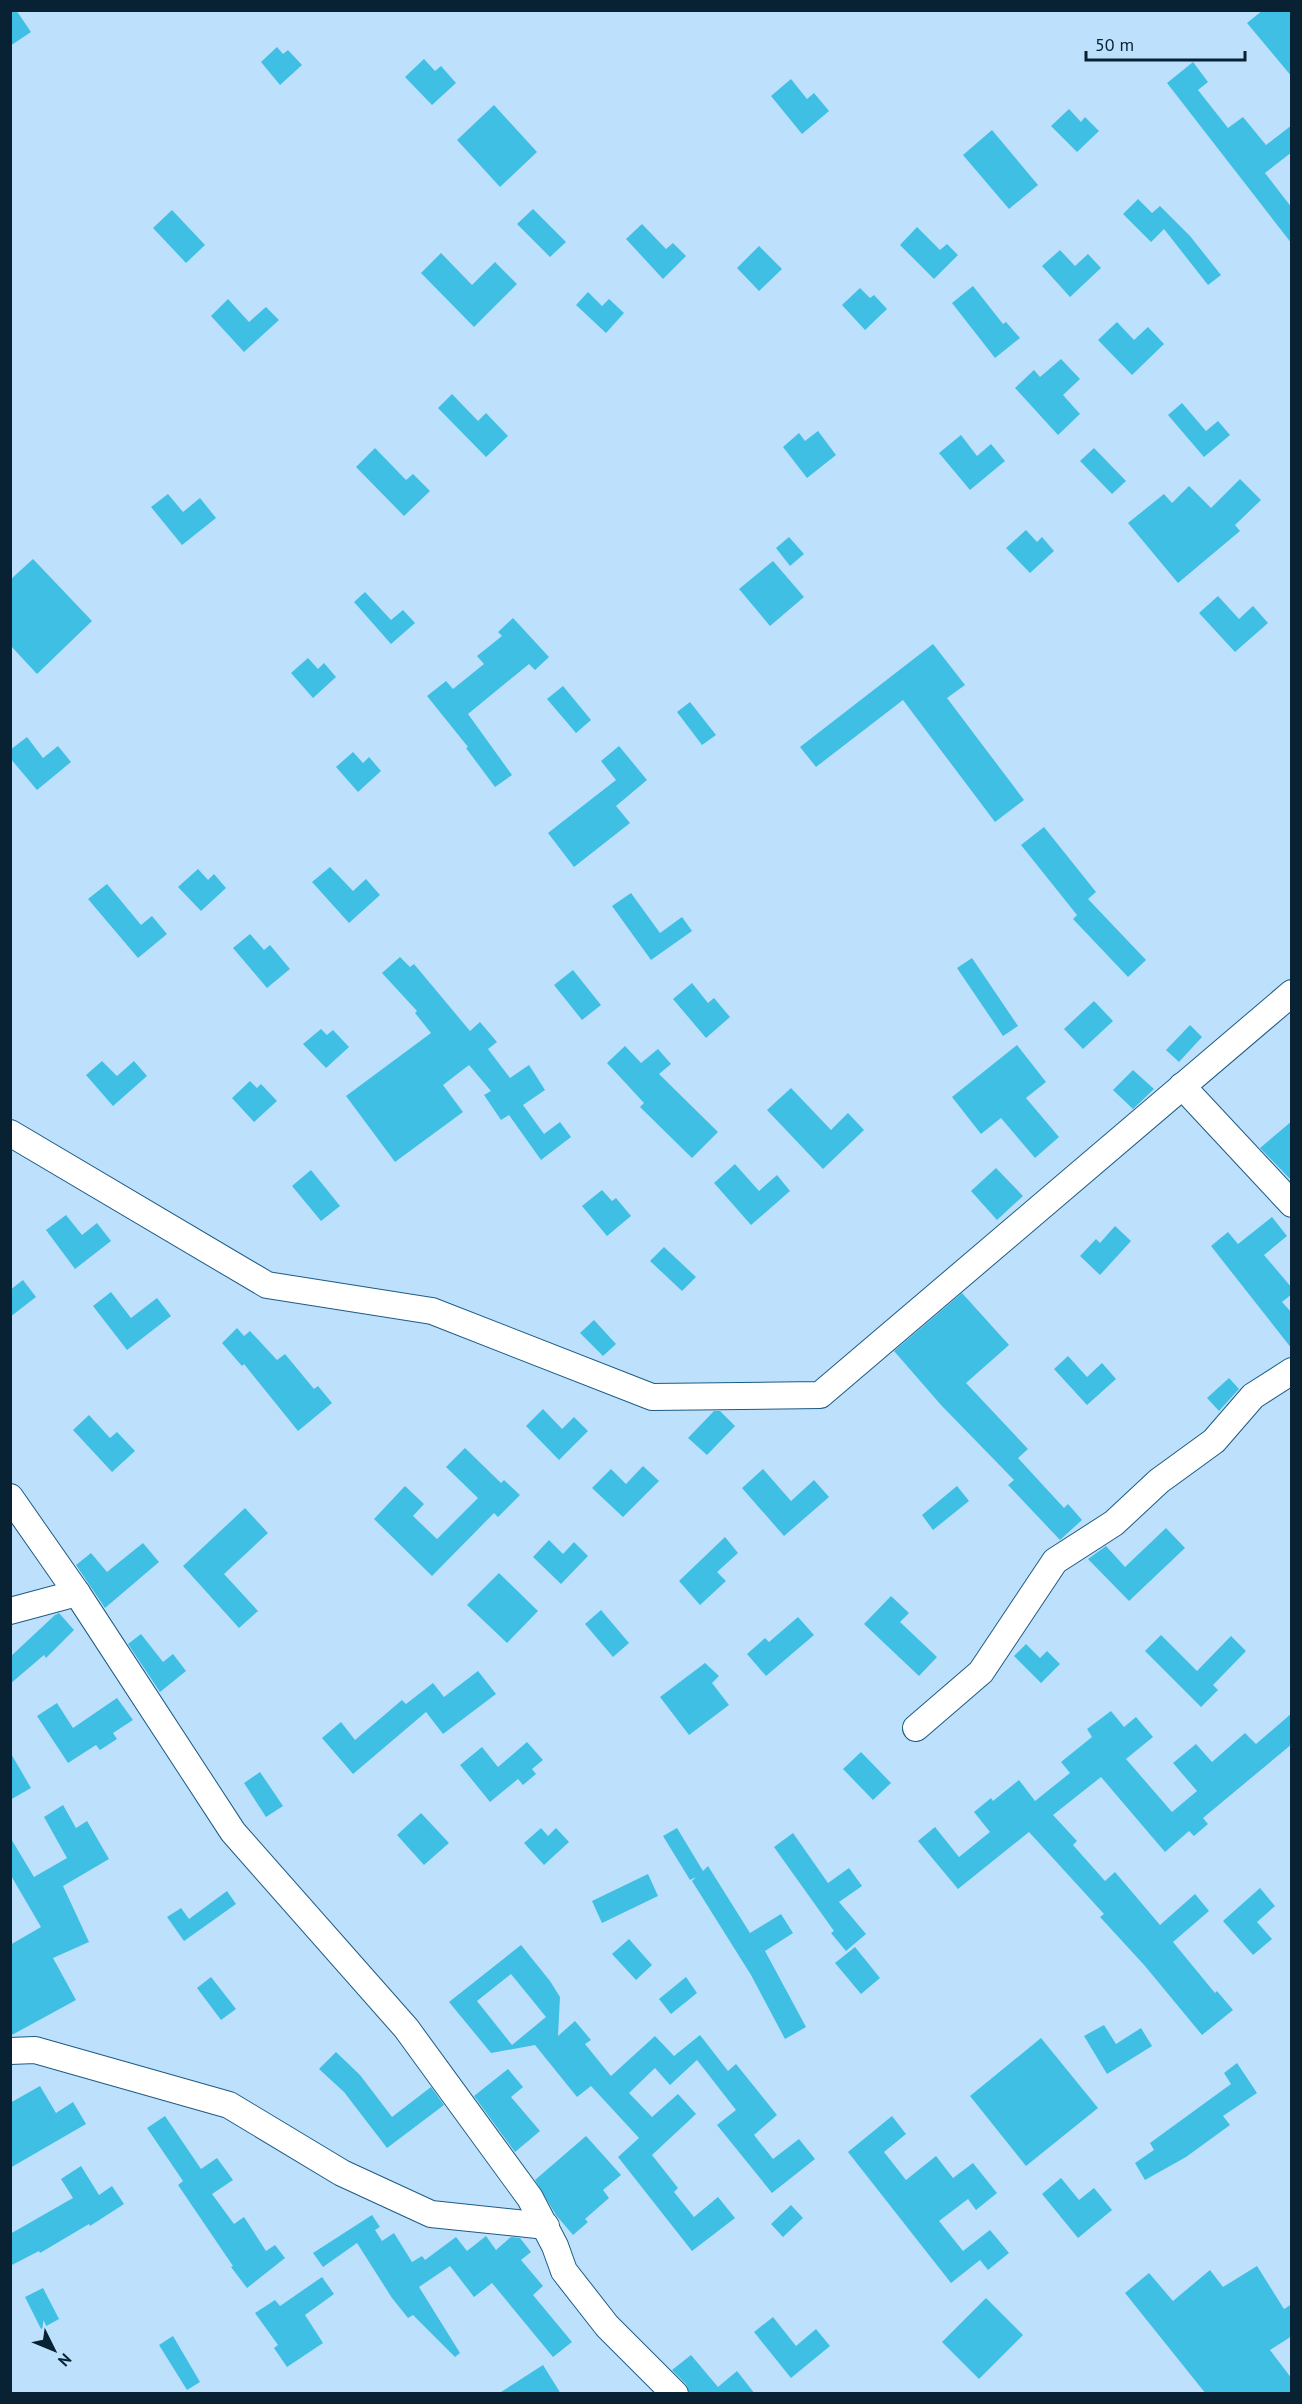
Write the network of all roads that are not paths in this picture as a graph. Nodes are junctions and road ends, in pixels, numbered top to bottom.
1 (1292, 993) edge
2 (1182, 1086) junction
3 (10, 1133) edge
4 (1292, 1204) edge
5 (1292, 1371) edge
6 (10, 1497) edge
7 (77, 1593) junction
8 (10, 1611) edge
9 (915, 1728) dead end
10 (10, 2051) edge
11 (546, 2226) junction
12 (675, 2394) edge

1 - 2 street
2 - 3 street
2 - 4 street
5 - 9 street
6 - 7 street
7 - 8 street
7 - 11 street
10 - 11 street
11 - 12 street

